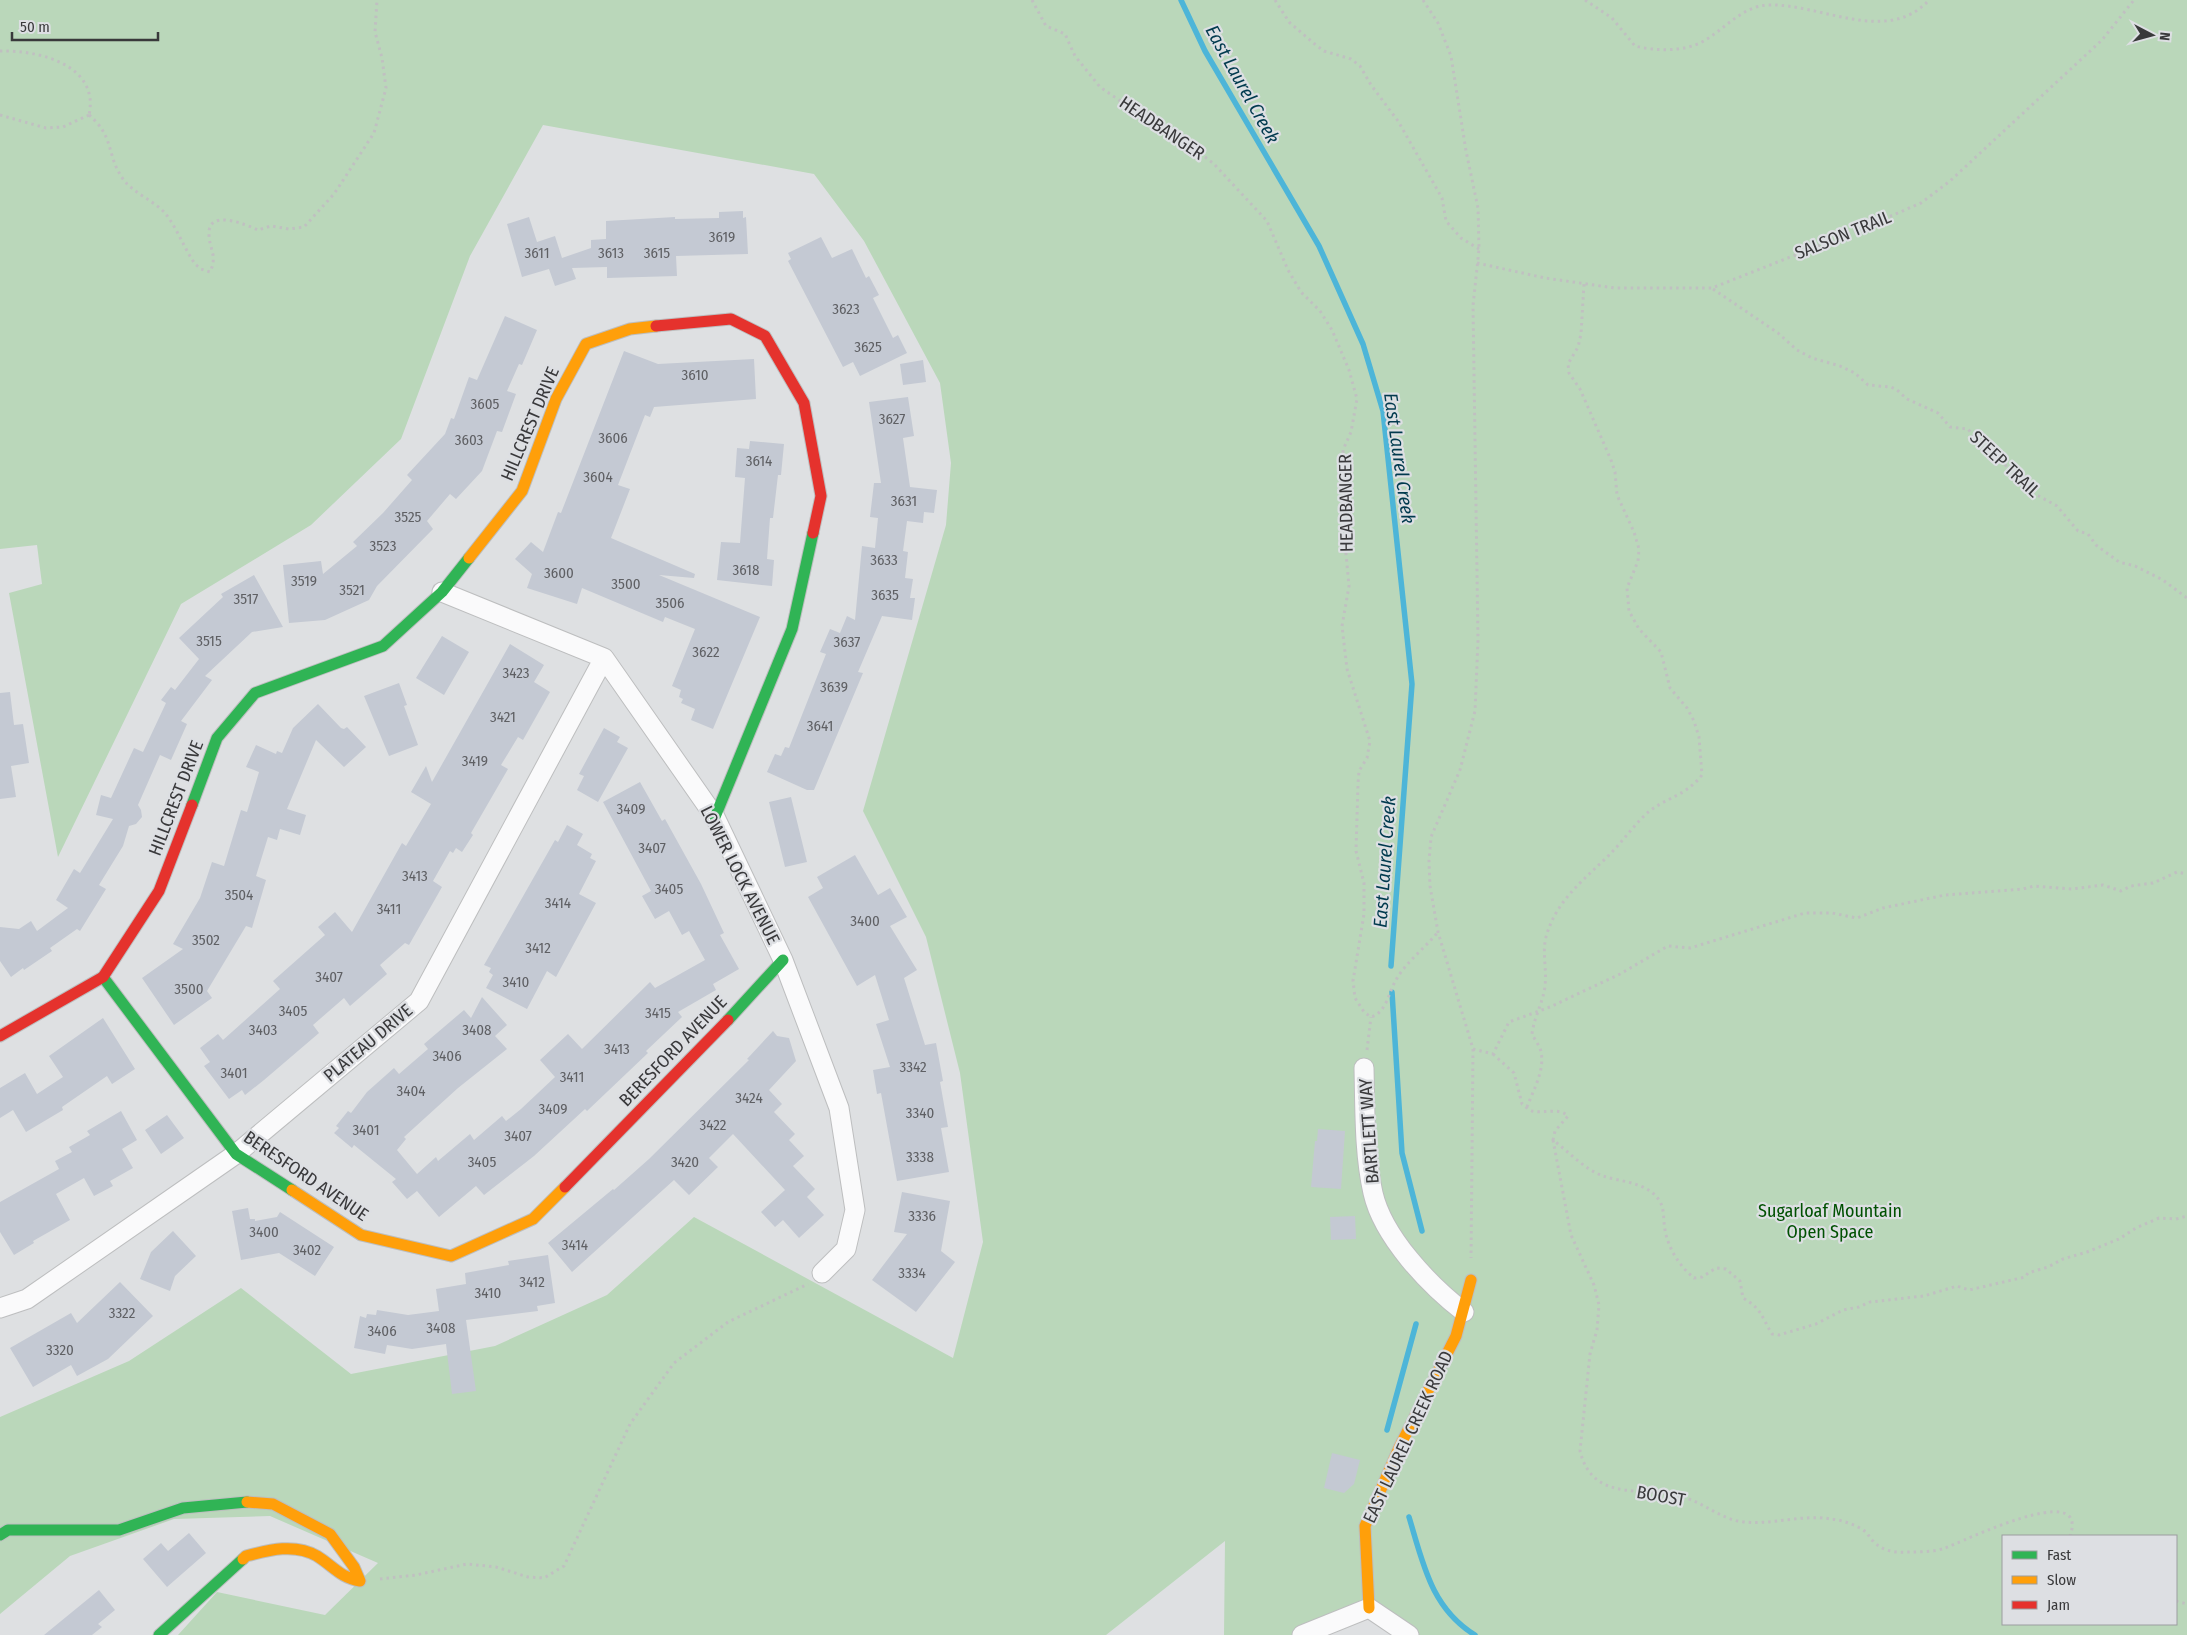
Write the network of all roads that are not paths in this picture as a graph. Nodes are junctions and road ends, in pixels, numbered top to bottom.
1 (442, 592) junction
2 (604, 658) junction
3 (714, 817) junction
4 (783, 960) junction
5 (103, 977) junction
6 (0, 1036) edge
7 (1364, 1068) road end
8 (236, 1154) junction
9 (822, 1274) road end
10 (1471, 1280) road end
11 (0, 1308) edge
12 (1464, 1312) junction
13 (0, 1535) edge
14 (1369, 1608) junction
15 (160, 1635) edge
16 (1302, 1635) edge
17 (1409, 1635) edge

1 - 2 street
1 - 3 street, HILLCREST DRIVE
1 - 5 street, HILLCREST DRIVE
2 - 3 street, LOWER LOCK AVENUE
2 - 8 street, PLATEAU DRIVE
3 - 4 street, LOWER LOCK AVENUE
4 - 8 street, BERESFORD AVENUE
4 - 9 street, LOWER LOCK AVENUE
5 - 6 street, HILLCREST DRIVE
5 - 8 street, BERESFORD AVENUE
7 - 12 street, BARTLETT WAY
8 - 11 street, PLATEAU DRIVE
10 - 12 street, EAST LAUREL CREEK ROAD
12 - 14 street, EAST LAUREL CREEK ROAD
13 - 15 street
14 - 16 street
14 - 17 street

